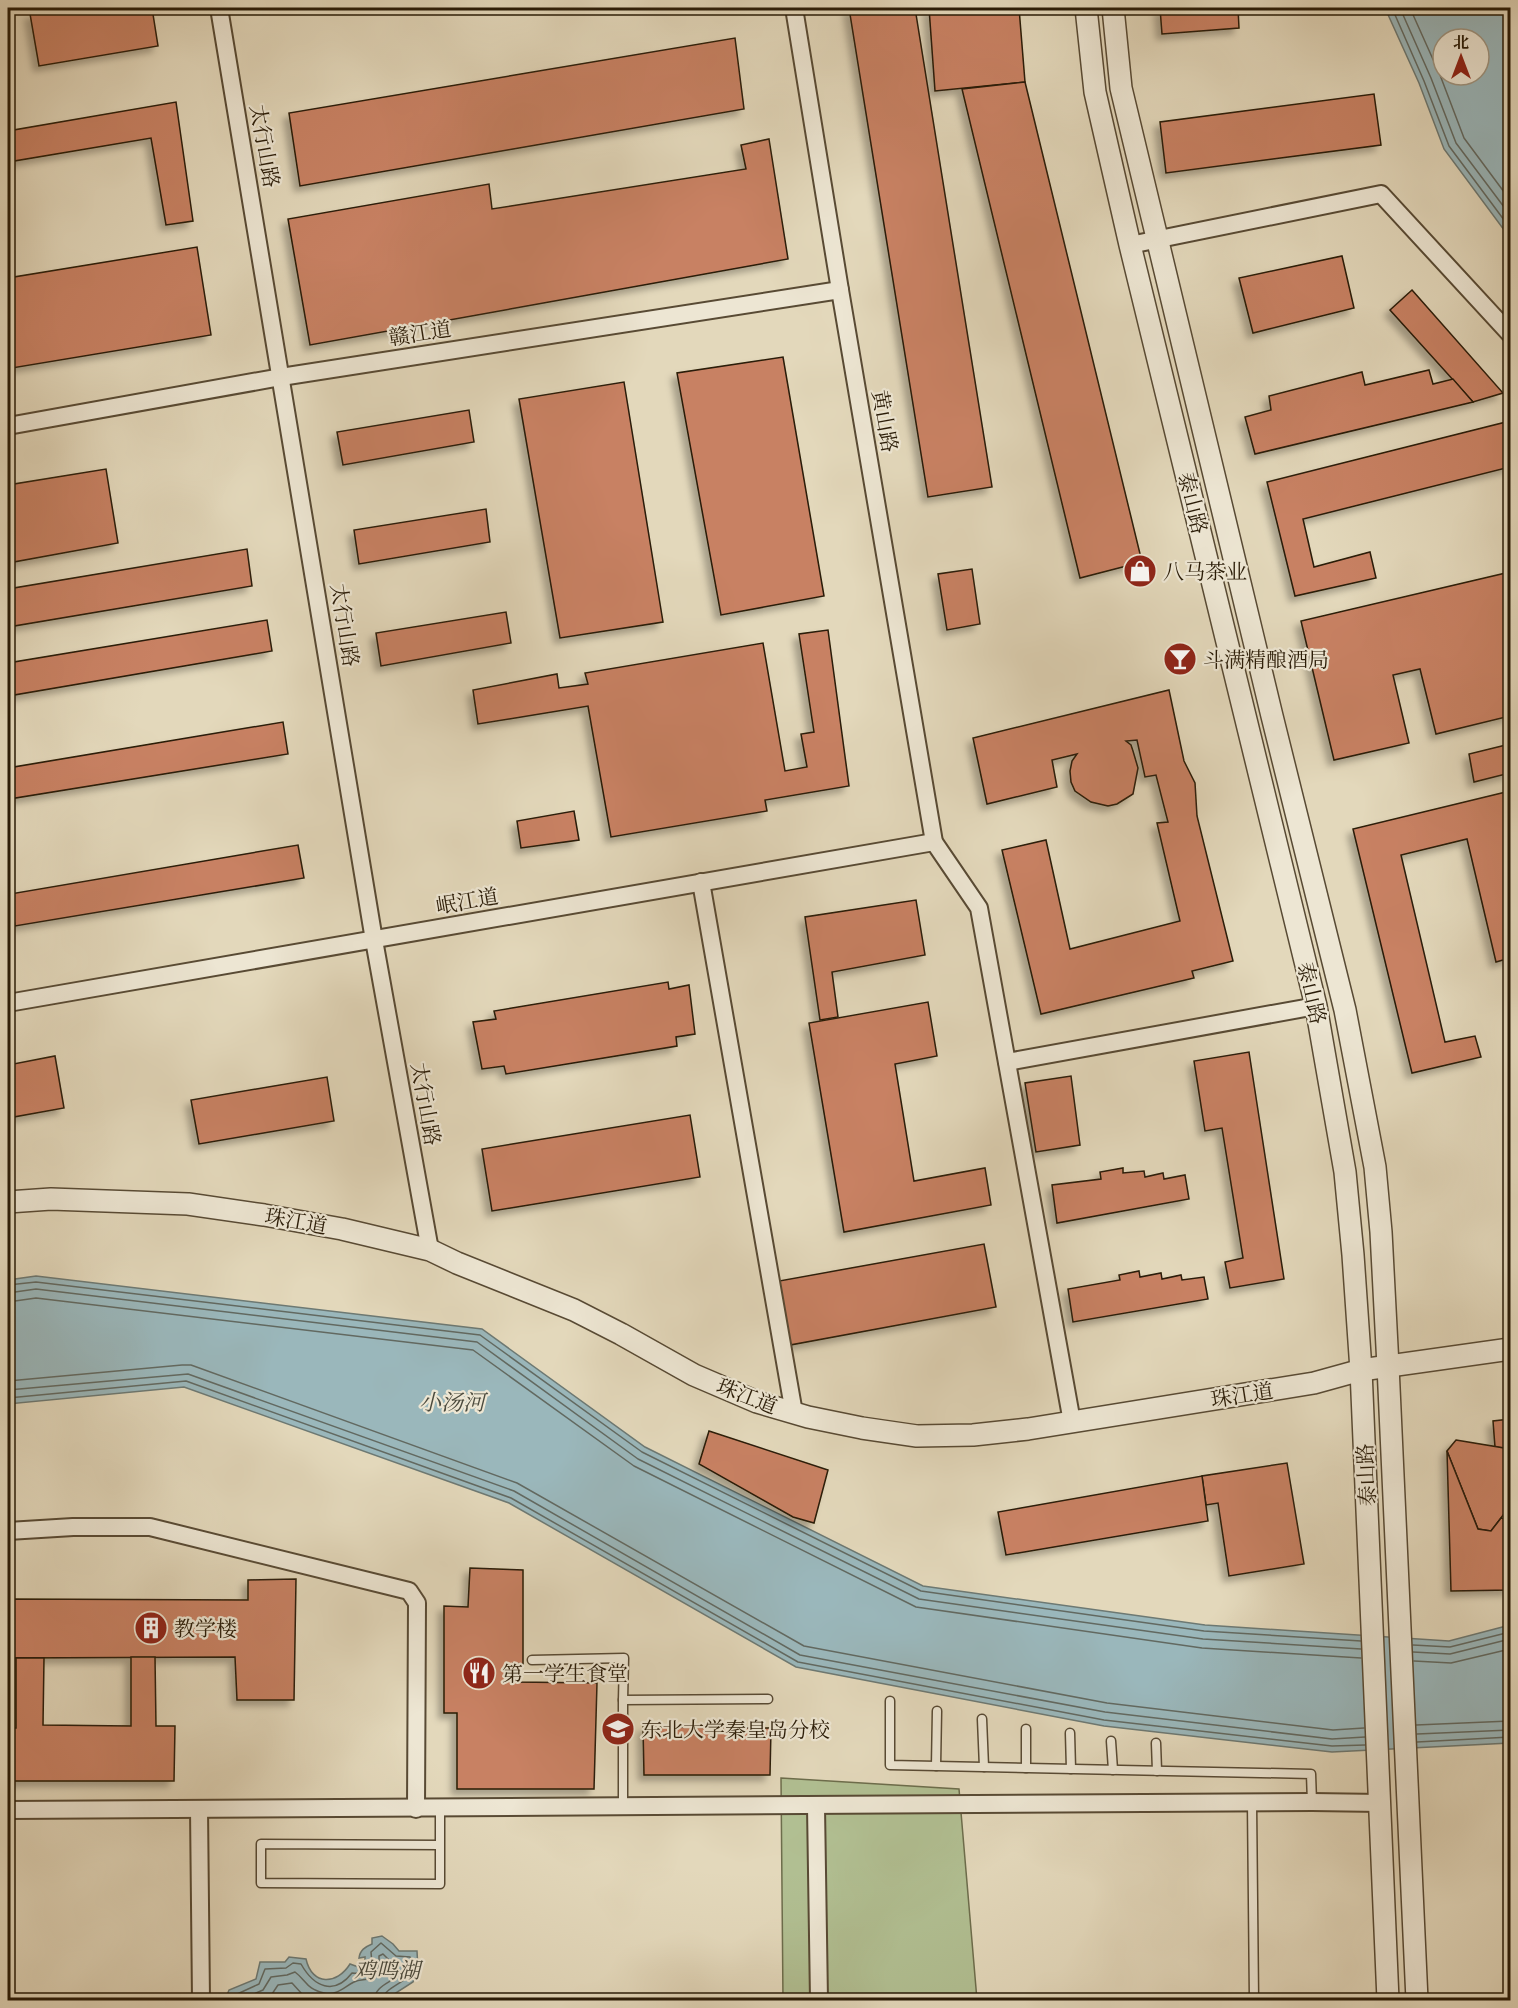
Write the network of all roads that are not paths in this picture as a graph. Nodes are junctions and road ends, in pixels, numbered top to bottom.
1 (219, 8) edge
2 (794, 8) edge
3 (1086, 8) edge
4 (1113, 8) edge
5 (1158, 239) junction
6 (1130, 245) junction
7 (840, 290) junction
8 (1510, 334) edge
9 (281, 377) junction
10 (8, 426) edge
11 (934, 842) junction
12 (701, 882) junction
13 (374, 940) junction
14 (8, 1003) edge
15 (1317, 1006) junction
16 (1007, 1062) junction
17 (8, 1202) edge
18 (430, 1250) junction
19 (1510, 1348) edge
20 (1388, 1366) junction
21 (1361, 1370) junction
22 (794, 1413) junction
23 (1072, 1422) junction
24 (8, 1531) edge
25 (532, 1660) dead end
26 (768, 1699) dead end
27 (623, 1700) junction
28 (890, 1701) dead end
29 (937, 1712) dead end
30 (982, 1719) dead end
31 (1026, 1728) dead end
32 (1070, 1733) dead end
33 (1112, 1741) dead end
34 (1156, 1743) dead end
35 (936, 1766) junction
36 (984, 1767) junction
37 (1026, 1768) junction
38 (1071, 1769) junction
39 (1113, 1770) junction
40 (1157, 1771) junction
41 (1312, 1802) junction
42 (1252, 1803) junction
43 (1381, 1803) junction
44 (623, 1806) junction
45 (816, 1807) junction
46 (200, 1809) junction
47 (416, 1809) junction
48 (440, 1809) junction
49 (8, 1810) edge
50 (440, 1845) junction
51 (201, 2001) edge
52 (819, 2001) edge
53 (1254, 2001) edge
54 (1388, 2001) edge
55 (1417, 2001) edge

1 - 9 street, 太行山路
2 - 7 street, 黄山路
3 - 6 street, 泰山路
4 - 5 street
5 - 6 street
5 - 8 street
5 - 20 street
6 - 15 street, 泰山路
7 - 9 street, 赣江道
7 - 11 street, 黄山路
9 - 10 street, 赣江道
9 - 13 street, 太行山路
11 - 12 street, 岷江道
11 - 16 street
12 - 13 street, 岷江道
12 - 22 street
13 - 14 street, 岷江道
13 - 18 street, 太行山路
15 - 16 street
15 - 21 street, 泰山路
16 - 23 street
17 - 18 street, 珠江道
18 - 22 street, 珠江道
19 - 20 street, 珠江道
20 - 21 street, 珠江道
20 - 55 street
21 - 23 street, 珠江道
21 - 43 street, 泰山路
22 - 23 street, 珠江道
24 - 47 street
25 - 27 lane
26 - 27 lane
27 - 44 lane
28 - 35 lane
29 - 35 lane
30 - 36 lane
31 - 37 lane
32 - 38 lane
33 - 39 lane
34 - 40 lane
35 - 36 lane
36 - 37 lane
37 - 38 lane
38 - 39 lane
39 - 40 lane
40 - 41 lane
41 - 42 street
41 - 43 street
42 - 45 street
42 - 53 lane
43 - 54 street, 泰山路
44 - 45 street
44 - 48 street
45 - 52 street
46 - 47 street
46 - 49 street
46 - 51 street
47 - 48 street
48 - 50 lane
50 - 50 lane

